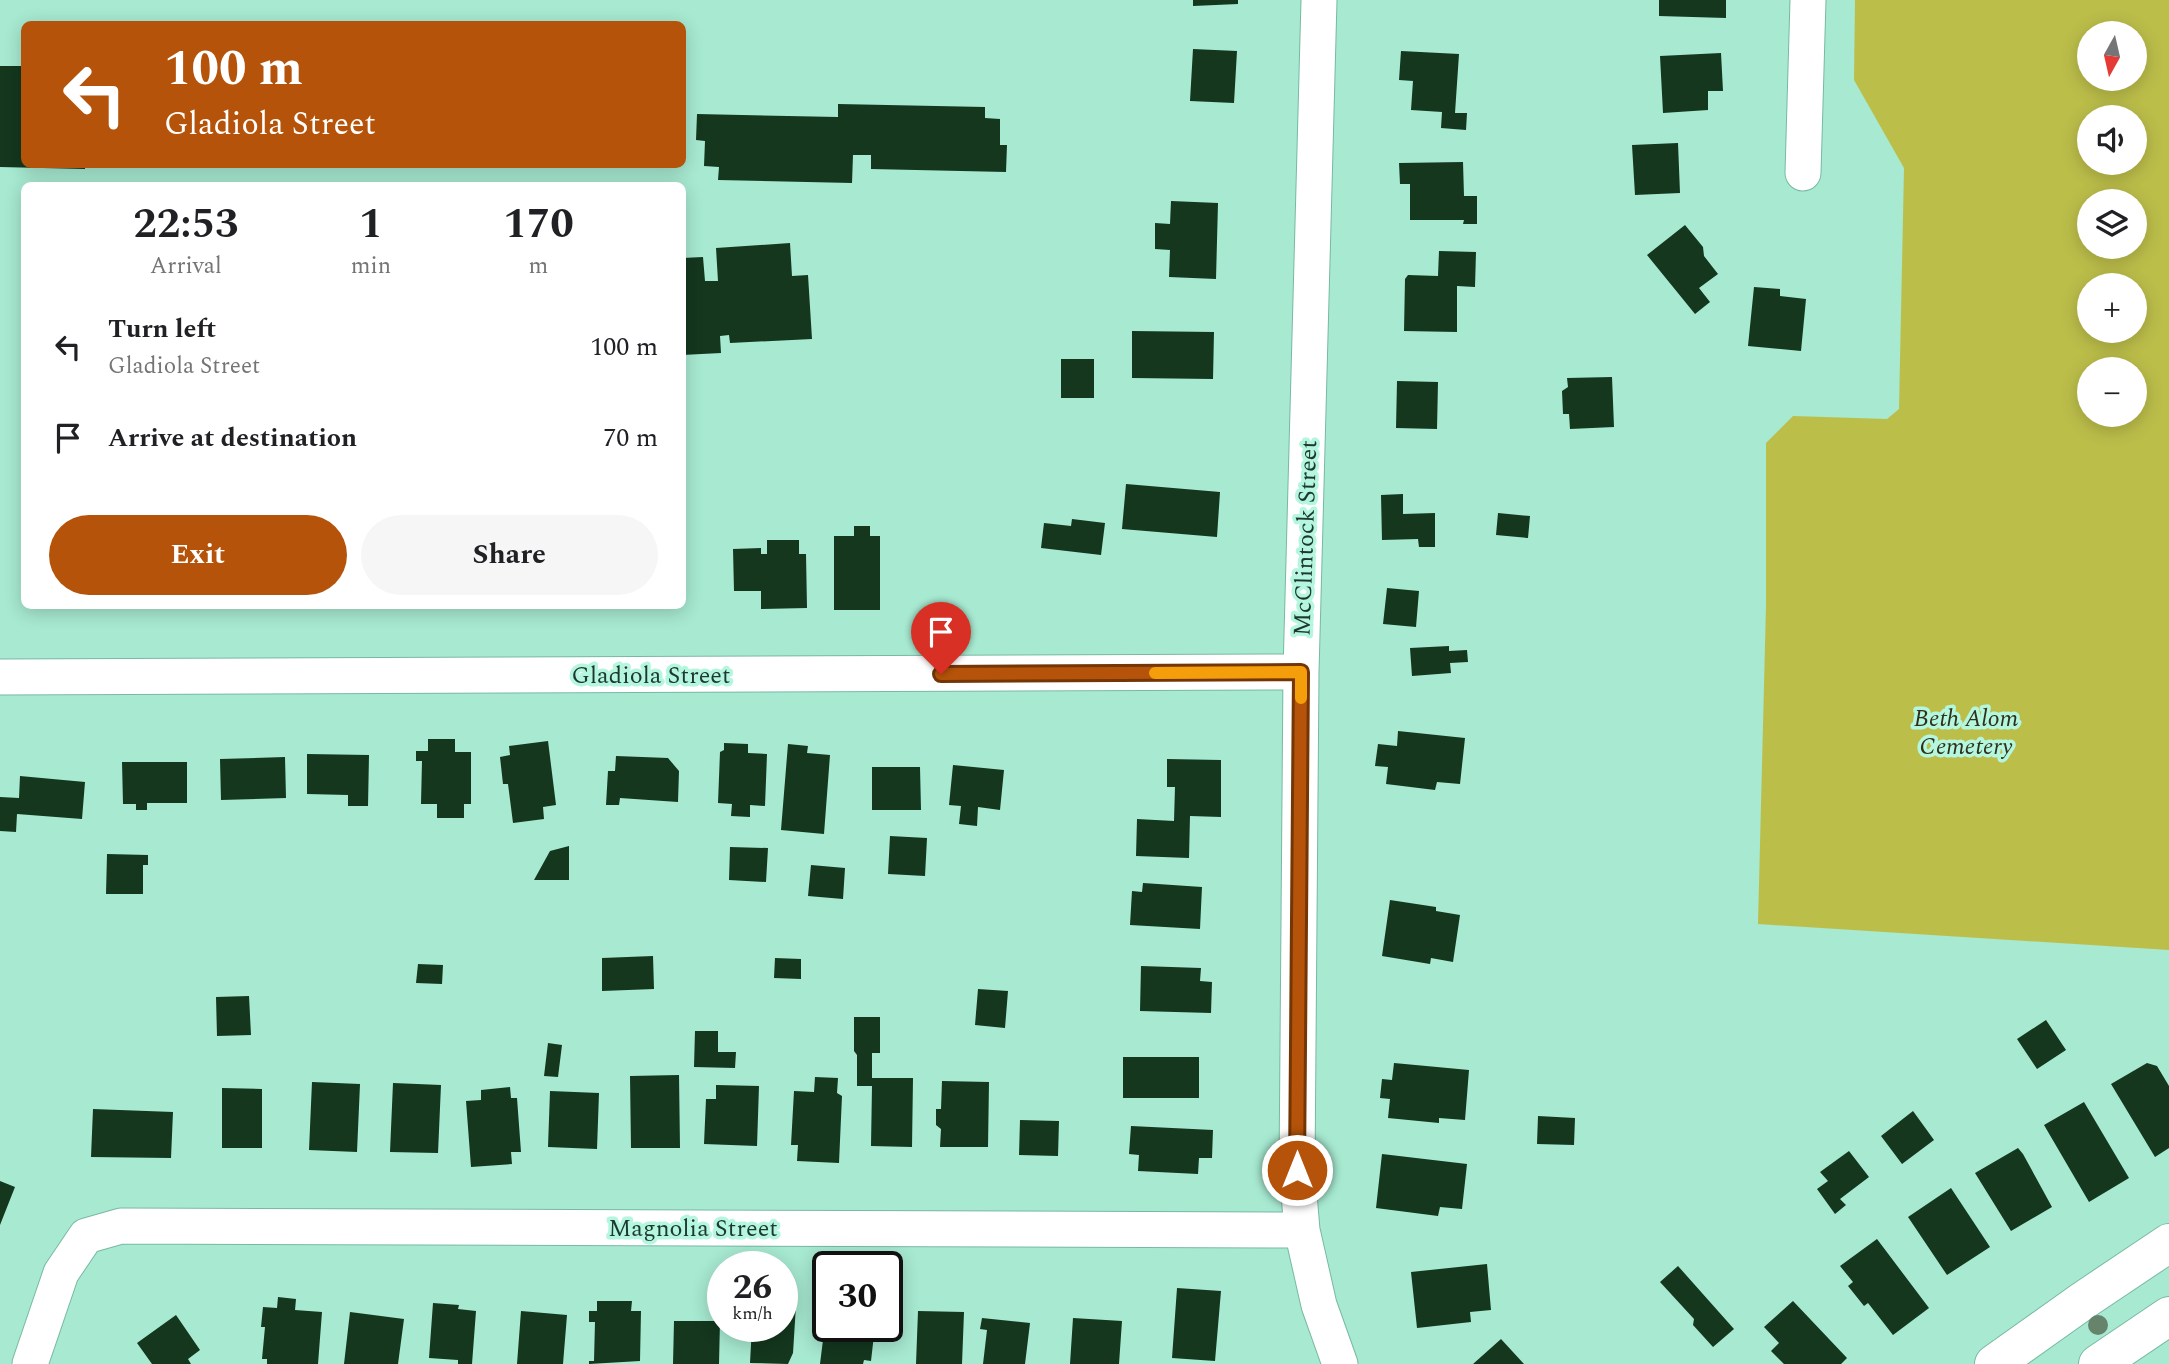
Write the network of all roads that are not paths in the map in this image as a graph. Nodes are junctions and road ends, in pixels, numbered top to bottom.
1 (1319, 0) edge
2 (1808, 0) edge
3 (1803, 173) dead end
4 (1301, 672) junction
5 (0, 677) edge
6 (1302, 1230) junction
7 (2169, 1243) edge
8 (2169, 1316) edge
9 (30, 1364) edge
10 (1340, 1364) edge
11 (1994, 1364) edge
12 (2098, 1364) edge

1 - 4 street, McClintock Street
2 - 3 street
4 - 5 street, Gladiola Street
4 - 6 street, McClintock Street
6 - 9 street, Magnolia Street
6 - 10 street, McClintock Street
7 - 11 street
8 - 12 street

